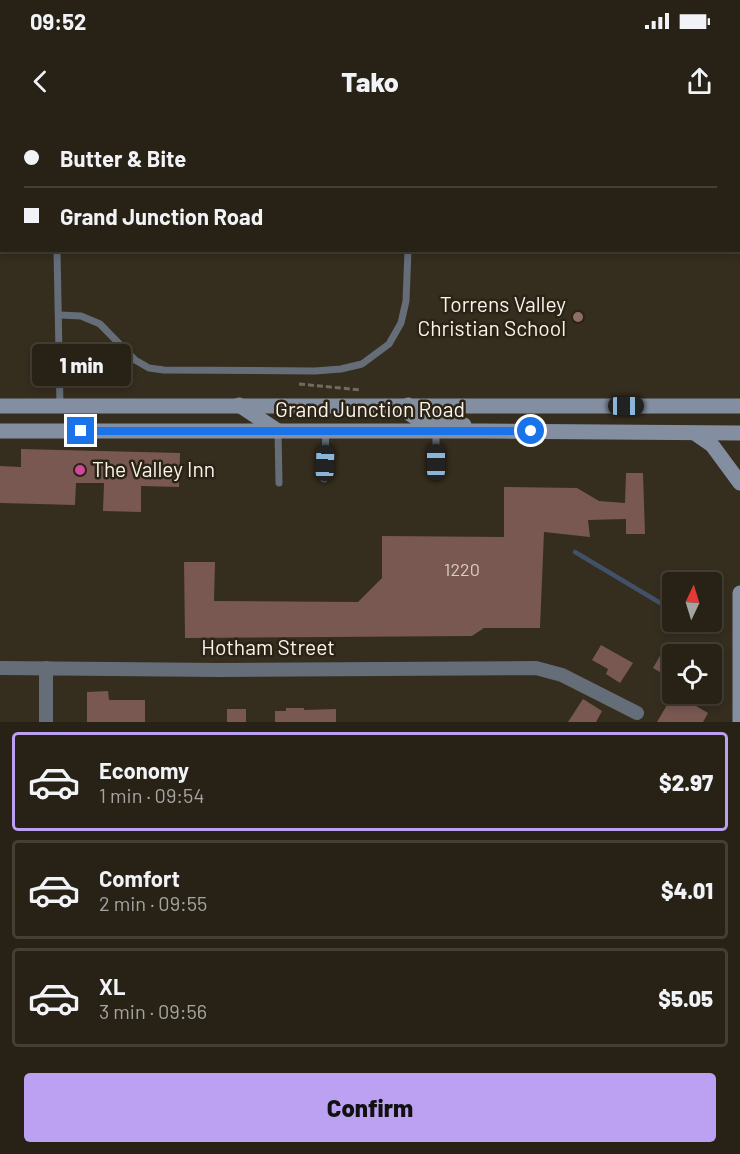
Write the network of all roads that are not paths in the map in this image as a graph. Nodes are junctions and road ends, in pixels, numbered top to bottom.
1 (57, 252) edge
2 (408, 252) edge
3 (60, 315) junction
4 (239, 405) junction
5 (346, 405) junction
6 (408, 405) junction
7 (0, 406) edge
8 (60, 406) junction
9 (740, 406) edge
10 (0, 431) edge
11 (59, 431) junction
12 (278, 431) junction
13 (326, 431) junction
14 (436, 431) junction
15 (484, 431) junction
16 (740, 433) edge
17 (696, 434) junction
18 (436, 476) dead end
19 (324, 479) dead end
20 (279, 483) dead end
21 (740, 483) edge
22 (740, 592) edge
23 (0, 668) edge
24 (46, 668) junction
25 (637, 713) dead end
26 (46, 722) edge
27 (740, 722) edge

1 - 3 lane
2 - 3 lane
3 - 8 lane
4 - 5 main road, Grand Junction Road
4 - 8 main road, Grand Junction Road
4 - 12 main road
5 - 6 main road, Grand Junction Road
5 - 13 main road
6 - 9 main road, Grand Junction Road
6 - 15 main road
7 - 8 main road, Grand Junction Road
8 - 11 main road
10 - 11 main road, Grand Junction Road
11 - 12 main road, Grand Junction Road
12 - 13 main road, Grand Junction Road
12 - 20 lane
13 - 14 main road, Grand Junction Road
13 - 19 lane
14 - 15 main road, Grand Junction Road
14 - 18 lane
15 - 17 main road, Grand Junction Road
16 - 17 main road, Grand Junction Road
17 - 21 main road
22 - 27 main road
23 - 24 street, Hotham Street
24 - 25 street, Hotham Street
24 - 26 street

